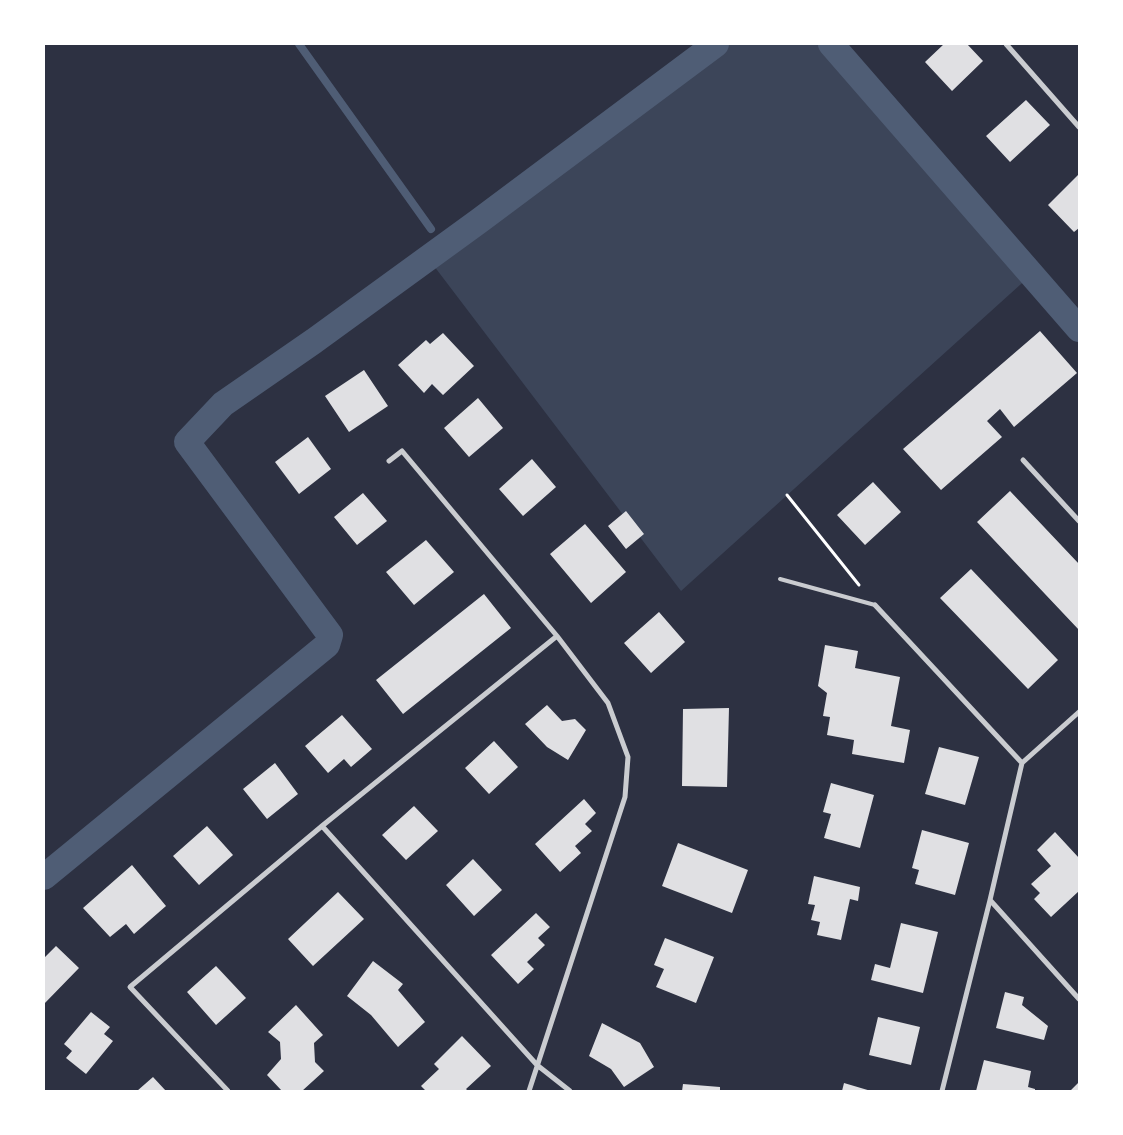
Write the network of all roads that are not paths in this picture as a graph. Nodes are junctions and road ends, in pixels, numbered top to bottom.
1 (1006, 44) edge
2 (1079, 127) edge
3 (1023, 460) dead end
4 (389, 461) dead end
5 (1079, 521) edge
6 (780, 579) dead end
7 (875, 606) joint
8 (557, 636) junction
9 (1079, 712) edge
10 (1022, 763) junction
11 (322, 826) junction
12 (990, 900) junction
13 (1079, 999) edge
14 (537, 1065) junction
15 (228, 1091) edge
16 (529, 1091) edge
17 (570, 1091) edge
18 (942, 1091) edge

1 - 2 street
3 - 5 street
4 - 8 street
6 - 7 lane
7 - 10 street
8 - 11 street
8 - 14 street
9 - 10 street
10 - 12 street
11 - 14 street
11 - 15 street
12 - 13 street
12 - 18 street
14 - 16 street
14 - 17 street

